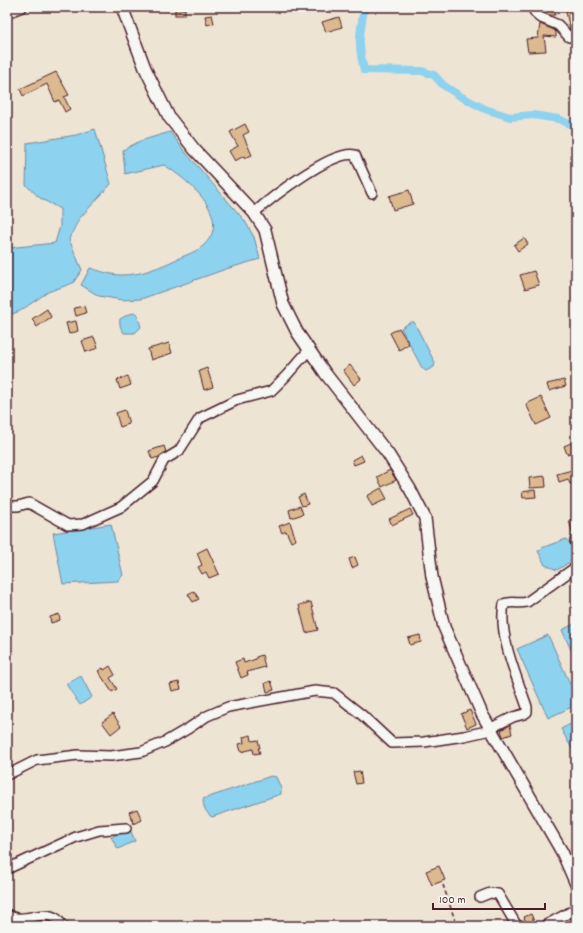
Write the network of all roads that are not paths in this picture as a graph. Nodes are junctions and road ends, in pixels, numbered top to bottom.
1 (22, 7) edge
2 (122, 7) edge
3 (535, 7) edge
4 (7, 13) edge
5 (576, 38) edge
6 (372, 193) dead end
7 (254, 213) junction
8 (309, 350) junction
9 (7, 506) edge
10 (576, 568) edge
11 (491, 730) junction
12 (7, 775) edge
13 (126, 828) dead end
14 (7, 869) edge
15 (576, 884) edge
16 (480, 897) dead end
17 (576, 909) edge
18 (7, 914) edge
19 (63, 926) edge
20 (517, 926) edge
21 (544, 926) edge

1 - 4 street
2 - 7 street
3 - 5 street
6 - 7 street
7 - 8 street
8 - 9 street
8 - 11 street
10 - 11 street
11 - 12 street
11 - 15 street
13 - 14 street
16 - 20 street
17 - 21 street
18 - 19 street

